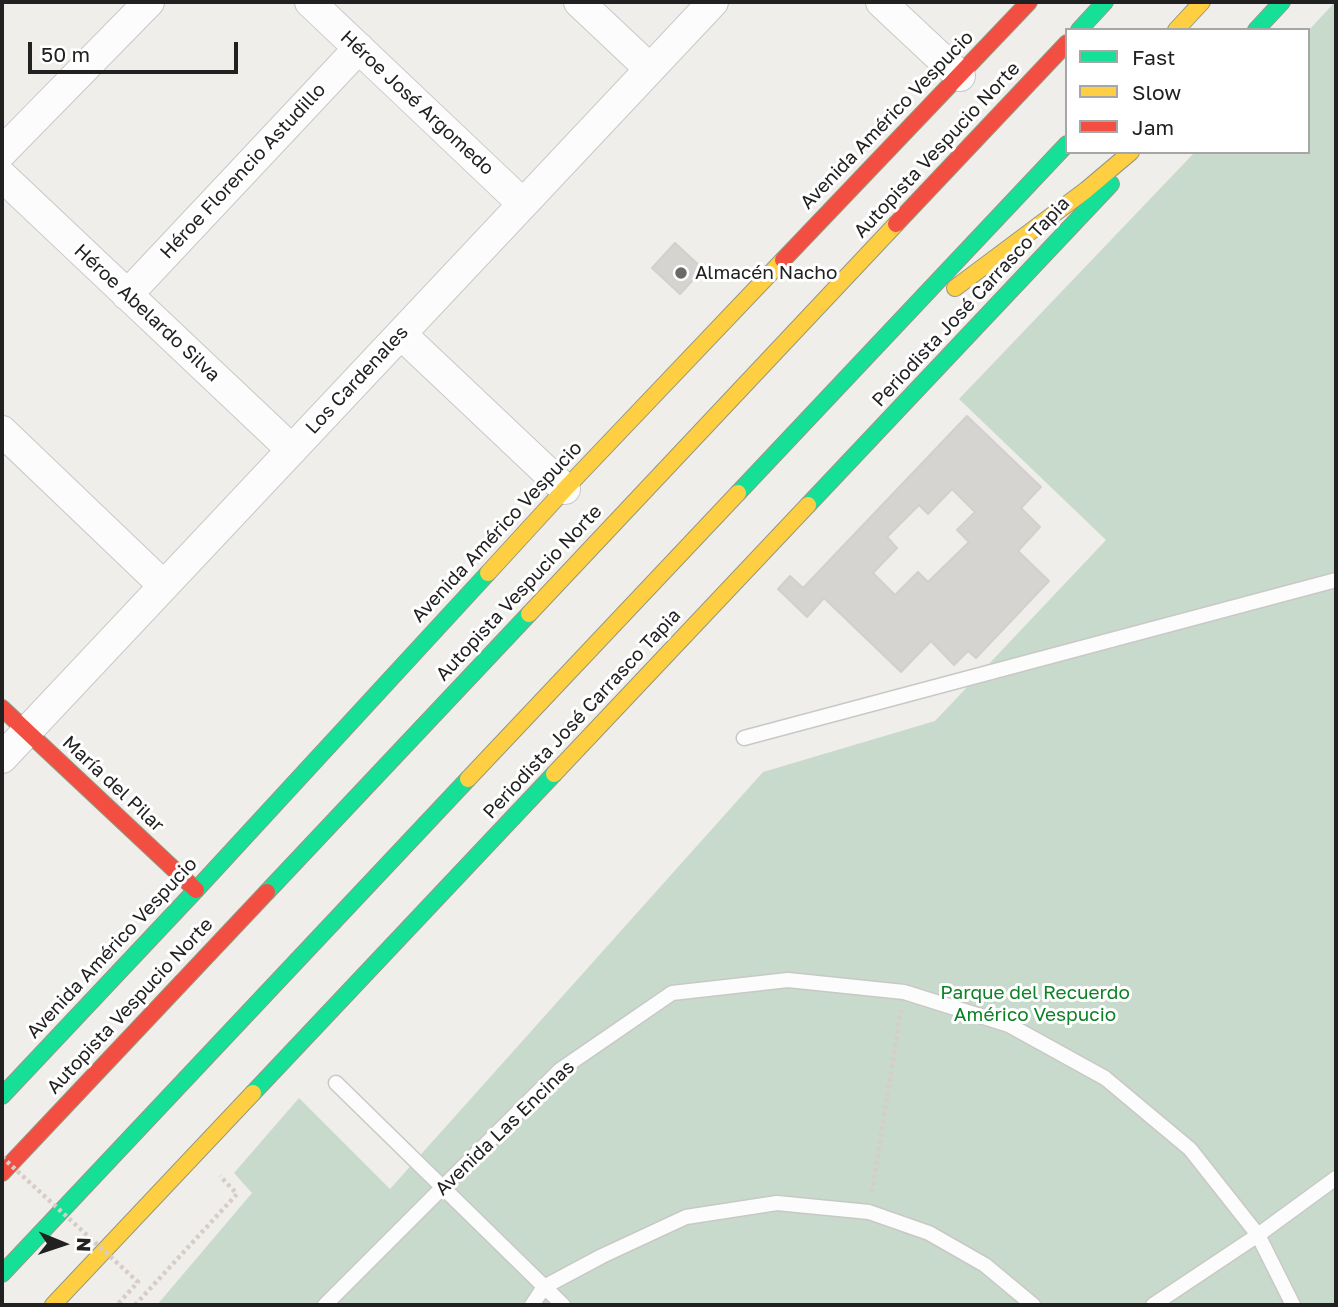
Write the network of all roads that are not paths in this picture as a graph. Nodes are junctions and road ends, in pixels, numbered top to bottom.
1 (149, 2) edge
2 (310, 2) edge
3 (579, 2) edge
4 (713, 2) edge
5 (881, 2) edge
6 (1029, 2) edge
7 (1105, 2) edge
8 (1202, 2) edge
9 (1282, 2) edge
10 (1081, 28) edge
11 (1178, 28) edge
12 (1257, 28) edge
13 (1065, 45) edge
14 (359, 48) junction
15 (650, 69) junction
16 (960, 76) junction
17 (1065, 146) edge
18 (2, 152) edge
19 (1129, 154) edge
20 (1139, 154) edge
21 (2, 176) edge
22 (523, 204) junction
23 (127, 295) junction
24 (401, 334) junction
25 (877, 344) junction
26 (2, 431) edge
27 (292, 450) junction
28 (565, 489) junction
29 (1336, 580) edge
30 (164, 586) junction
31 (2, 708) edge
32 (27, 732) junction
33 (744, 738) dead end
34 (2, 758) edge
35 (196, 890) junction
36 (336, 1083) dead end
37 (2, 1096) edge
38 (2, 1173) edge
39 (1336, 1178) edge
40 (443, 1188) junction
41 (1258, 1235) junction
42 (2, 1274) edge
43 (544, 1287) junction
44 (53, 1305) edge
45 (325, 1305) edge
46 (532, 1305) edge
47 (563, 1305) edge
48 (1033, 1305) edge
49 (1153, 1305) edge
50 (1293, 1305) edge

1 - 18 street
2 - 14 street, Héroe José Argomedo
3 - 15 street
4 - 15 street, Los Cardenales
5 - 16 street
6 - 16 main road, Avenida Américo Vespucio
7 - 10 main road
8 - 11 main road
9 - 12 main road
13 - 38 main road, Autopista Vespucio Norte
14 - 22 street, Héroe José Argomedo
14 - 23 street, Héroe Florencio Astudillo
15 - 22 street, Los Cardenales
16 - 28 main road, Avenida Américo Vespucio
17 - 25 main road
19 - 25 main road
20 - 44 main road, Periodista José Carrasco Tapia
21 - 23 street, Héroe Abelardo Silva
22 - 24 street, Los Cardenales
23 - 27 street, Héroe Abelardo Silva
24 - 27 street, Los Cardenales
24 - 28 street
25 - 42 main road
26 - 30 street
27 - 30 street, Los Cardenales
28 - 35 main road, Avenida Américo Vespucio
29 - 33 lane
30 - 32 street, Los Cardenales
31 - 32 main road, María del Pilar
32 - 34 street, Los Cardenales
32 - 35 main road, María del Pilar
35 - 37 main road, Avenida Américo Vespucio
36 - 40 lane
39 - 41 lane
40 - 41 lane, Avenida Las Encinas
40 - 43 lane
40 - 45 lane, Avenida Las Encinas
41 - 49 lane
41 - 50 lane, Avenida Las Encinas
43 - 46 lane
43 - 47 lane
43 - 48 lane

